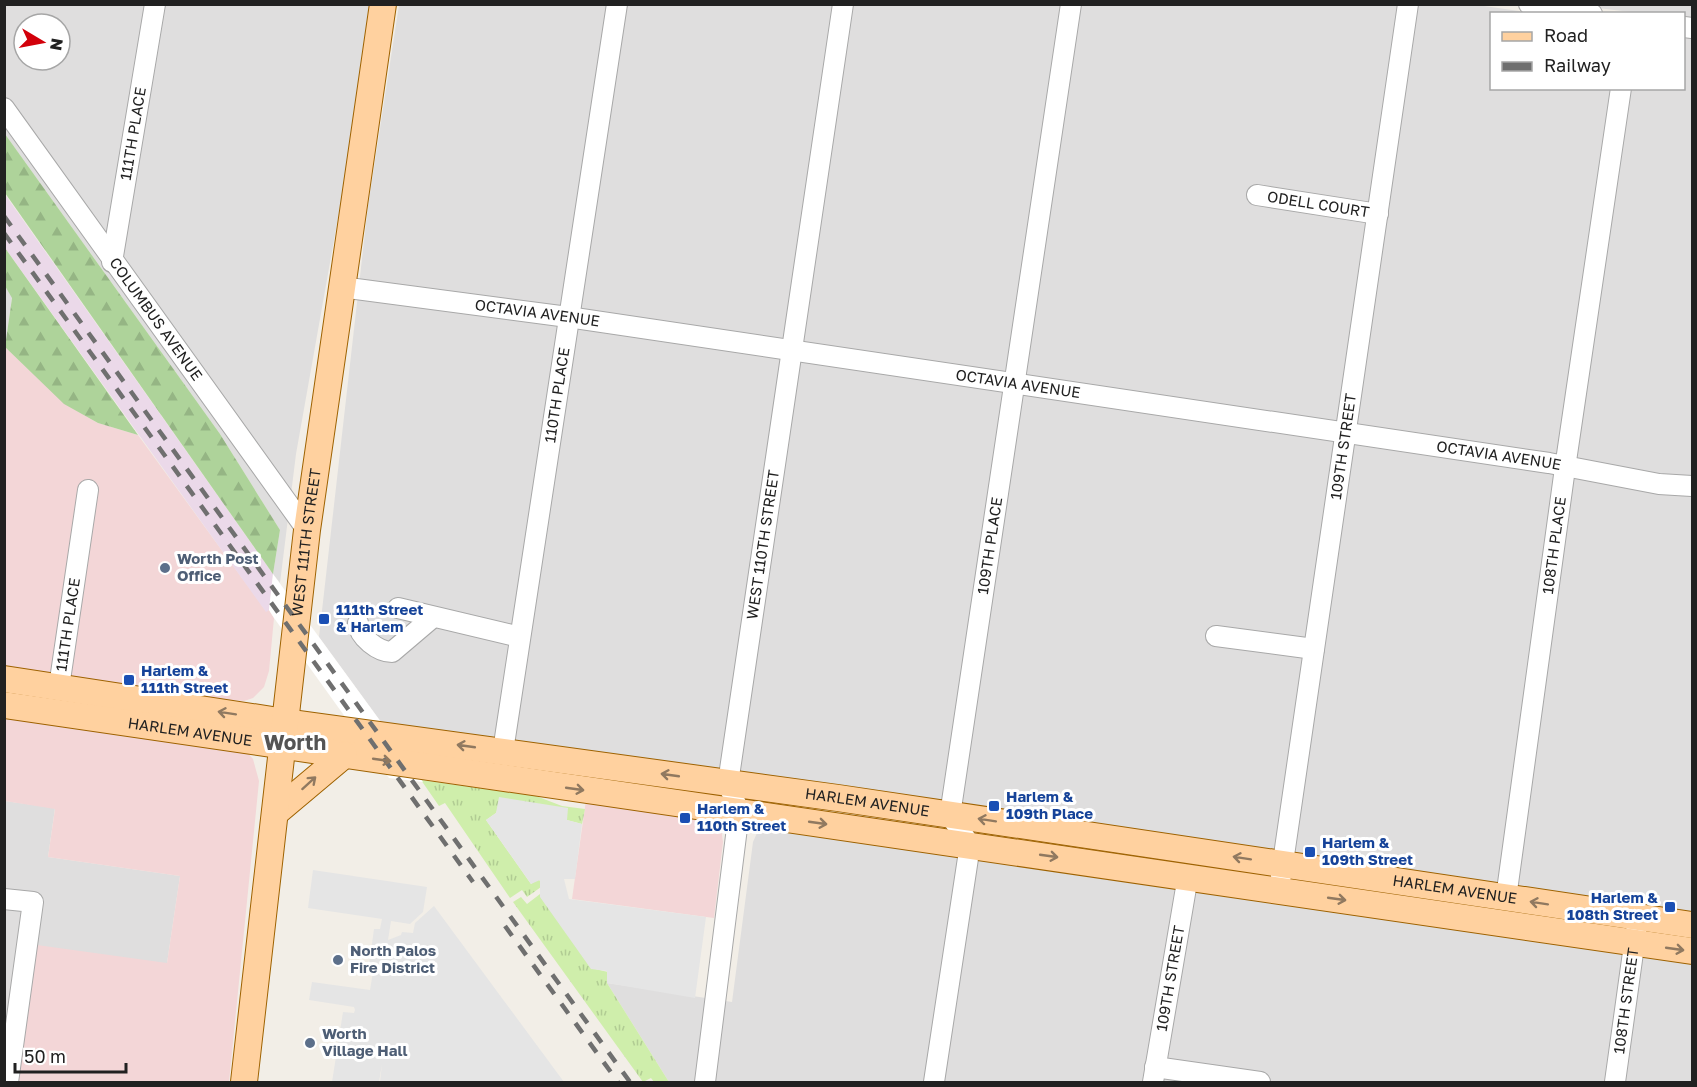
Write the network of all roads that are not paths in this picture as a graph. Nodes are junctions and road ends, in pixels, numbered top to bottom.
1 (155, 4) edge
2 (383, 4) edge
3 (617, 4) edge
4 (843, 4) edge
5 (1071, 4) edge
6 (1408, 4) edge
7 (1530, 5) edge
8 (1578, 12) edge
9 (1621, 90) edge
10 (4, 108) edge
11 (1257, 195) dead end
12 (1378, 214) junction
13 (112, 262) junction
14 (341, 287) junction
15 (568, 317) junction
16 (791, 350) junction
17 (1013, 384) junction
18 (1346, 434) junction
19 (1565, 468) junction
20 (1692, 486) edge
21 (88, 490) dead end
22 (307, 530) junction
23 (398, 608) dead end
24 (432, 618) junction
25 (358, 623) dead end
26 (1216, 636) dead end
27 (520, 637) junction
28 (1314, 649) junction
29 (4, 679) edge
30 (59, 687) junction
31 (4, 705) edge
32 (54, 712) junction
33 (284, 734) junction
34 (503, 751) junction
35 (344, 755) junction
36 (728, 783) junction
37 (739, 812) junction
38 (275, 813) junction
39 (950, 814) junction
40 (970, 845) junction
41 (1283, 864) junction
42 (1188, 876) junction
43 (1279, 890) junction
44 (4, 898) edge
45 (1506, 898) junction
46 (1638, 918) junction
47 (1692, 926) edge
48 (1635, 943) junction
49 (1692, 951) edge
50 (1154, 1075) edge
51 (8, 1083) edge
52 (244, 1083) edge
53 (705, 1083) edge
54 (934, 1083) edge
55 (1260, 1083) edge
56 (1615, 1083) edge

1 - 13 street, 111TH PLACE
2 - 14 main road, WEST 111TH STREET
3 - 15 street, 110TH PLACE
4 - 16 street, WEST 110TH STREET
5 - 17 street, 109TH PLACE
6 - 12 street, 109TH STREET
7 - 8 street
9 - 19 street, 108TH PLACE
10 - 13 street, COLUMBUS AVENUE
11 - 12 street, ODELL COURT
12 - 18 street, 109TH STREET
13 - 22 street, COLUMBUS AVENUE
14 - 15 street, OCTAVIA AVENUE
14 - 22 main road, WEST 111TH STREET
15 - 16 street, OCTAVIA AVENUE
15 - 27 street, 110TH PLACE
16 - 17 street, OCTAVIA AVENUE
16 - 36 street, WEST 110TH STREET
17 - 18 street, OCTAVIA AVENUE
17 - 39 street, 109TH PLACE
18 - 19 street, OCTAVIA AVENUE
18 - 28 street, 109TH STREET
19 - 20 street, OCTAVIA AVENUE
19 - 45 street, 108TH PLACE
21 - 30 street, 111TH PLACE
22 - 33 main road, WEST 111TH STREET
23 - 24 street
24 - 25 street
24 - 27 street
26 - 28 street
27 - 34 street, 110TH PLACE
28 - 41 street, 109TH STREET
29 - 30 main road, HARLEM AVENUE
30 - 32 main road
33 -> 30 main road, HARLEM AVENUE
31 - 32 main road, HARLEM AVENUE
32 - 33 main road, HARLEM AVENUE
34 -> 33 main road, HARLEM AVENUE
33 - 35 main road, HARLEM AVENUE
33 - 38 main road, WEST 111TH STREET
36 -> 34 main road, HARLEM AVENUE
35 -> 37 main road, HARLEM AVENUE
38 -> 35 main road
36 - 37 street, WEST 110TH STREET
36 - 39 main road, HARLEM AVENUE
37 -> 40 main road, HARLEM AVENUE
37 - 53 street, WEST 110TH STREET
38 - 52 main road, WEST 111TH STREET
39 - 40 street
41 -> 39 main road, HARLEM AVENUE
40 -> 42 main road, HARLEM AVENUE
40 - 54 street
41 - 43 street, 109TH STREET
41 - 45 main road, HARLEM AVENUE
42 - 43 main road, HARLEM AVENUE
42 - 50 street, 109TH STREET
43 -> 48 main road, HARLEM AVENUE
44 - 51 street
46 -> 45 main road, HARLEM AVENUE
46 - 47 main road, HARLEM AVENUE
46 - 48 street, 108TH STREET
48 -> 49 main road, HARLEM AVENUE
48 - 56 street, 108TH STREET
50 - 55 street

